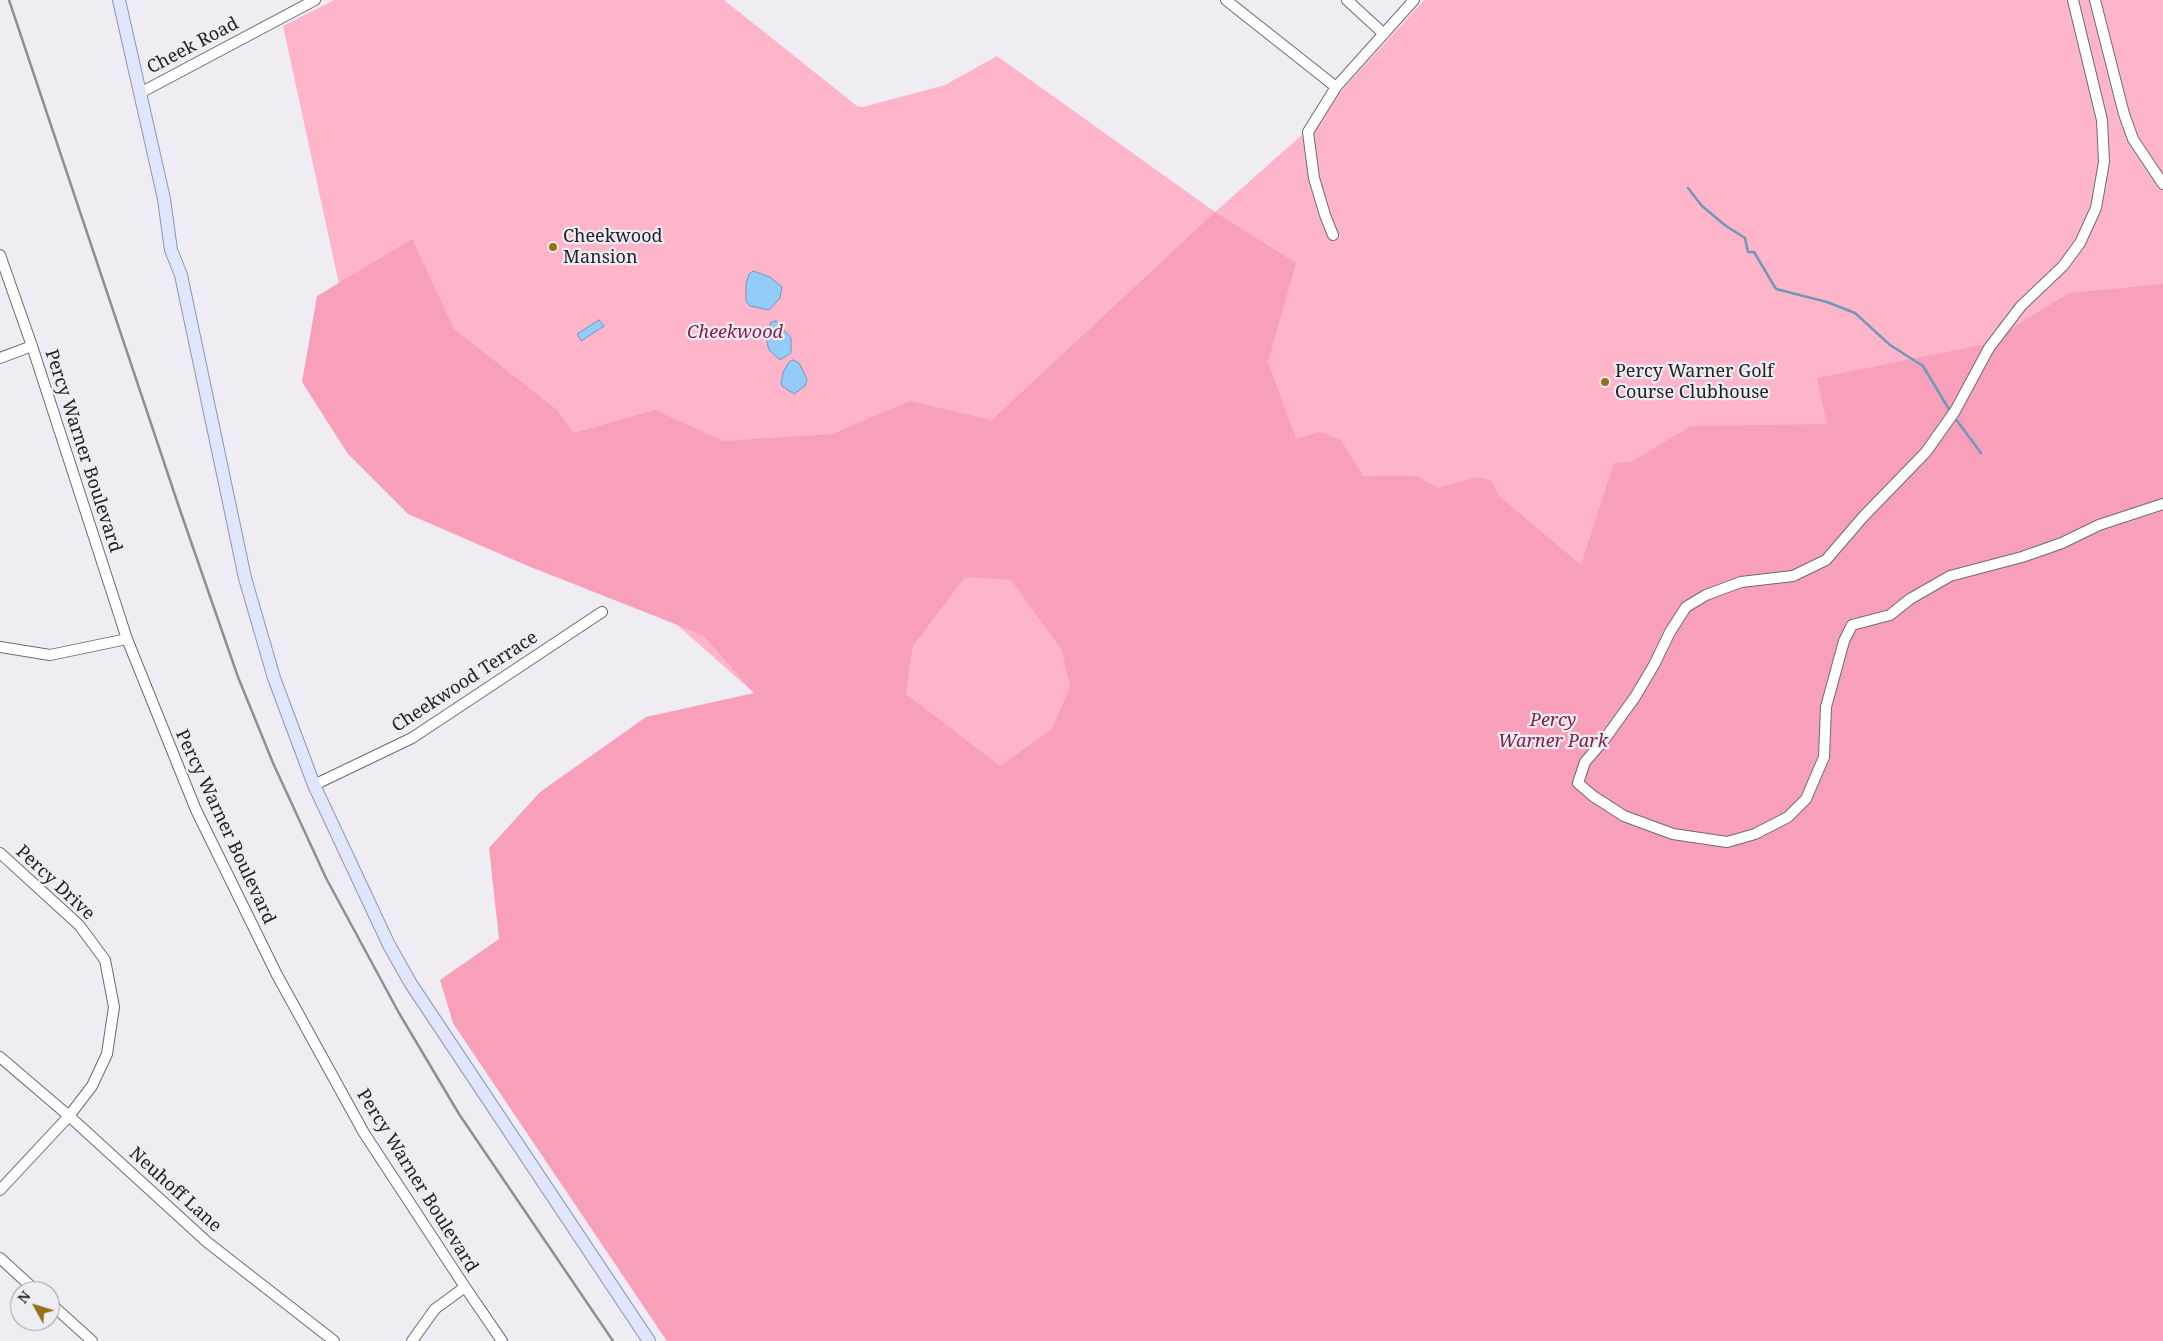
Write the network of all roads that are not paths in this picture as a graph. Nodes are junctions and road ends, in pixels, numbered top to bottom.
1 (119, 0) edge
2 (315, 0) edge
3 (1226, 0) edge
4 (1347, 0) edge
5 (1414, 0) edge
6 (2073, 0) edge
7 (2095, 0) edge
8 (1384, 34) junction
9 (1336, 86) junction
10 (140, 93) junction
11 (2163, 184) edge
12 (1333, 235) dead end
13 (0, 256) edge
14 (32, 346) junction
15 (0, 358) edge
16 (2163, 504) edge
17 (602, 612) dead end
18 (127, 639) junction
19 (0, 647) edge
20 (314, 785) junction
21 (0, 854) edge
22 (0, 1057) edge
23 (69, 1116) junction
24 (0, 1190) edge
25 (0, 1258) edge
26 (25, 1281) edge
27 (465, 1287) junction
28 (60, 1312) edge
29 (92, 1341) edge
30 (334, 1341) edge
31 (412, 1341) edge
32 (502, 1341) edge
33 (649, 1341) edge

1 - 10 main road
2 - 10 street, Cheek Road
3 - 9 street
4 - 8 street
5 - 8 street
6 - 16 street
7 - 11 street
8 - 9 street
9 - 12 street
10 - 20 main road
13 - 14 street, Percy Warner Boulevard
14 - 15 street
14 - 18 street, Percy Warner Boulevard
17 - 20 street, Cheekwood Terrace
18 - 19 street
18 - 27 street, Percy Warner Boulevard
20 - 33 main road
21 - 23 street, Percy Drive
22 - 23 street, Neuhoff Lane
23 - 24 street, Percy Drive
23 - 30 street, Neuhoff Lane
25 - 26 street
27 - 31 street
27 - 32 street, Percy Warner Boulevard
28 - 29 street

